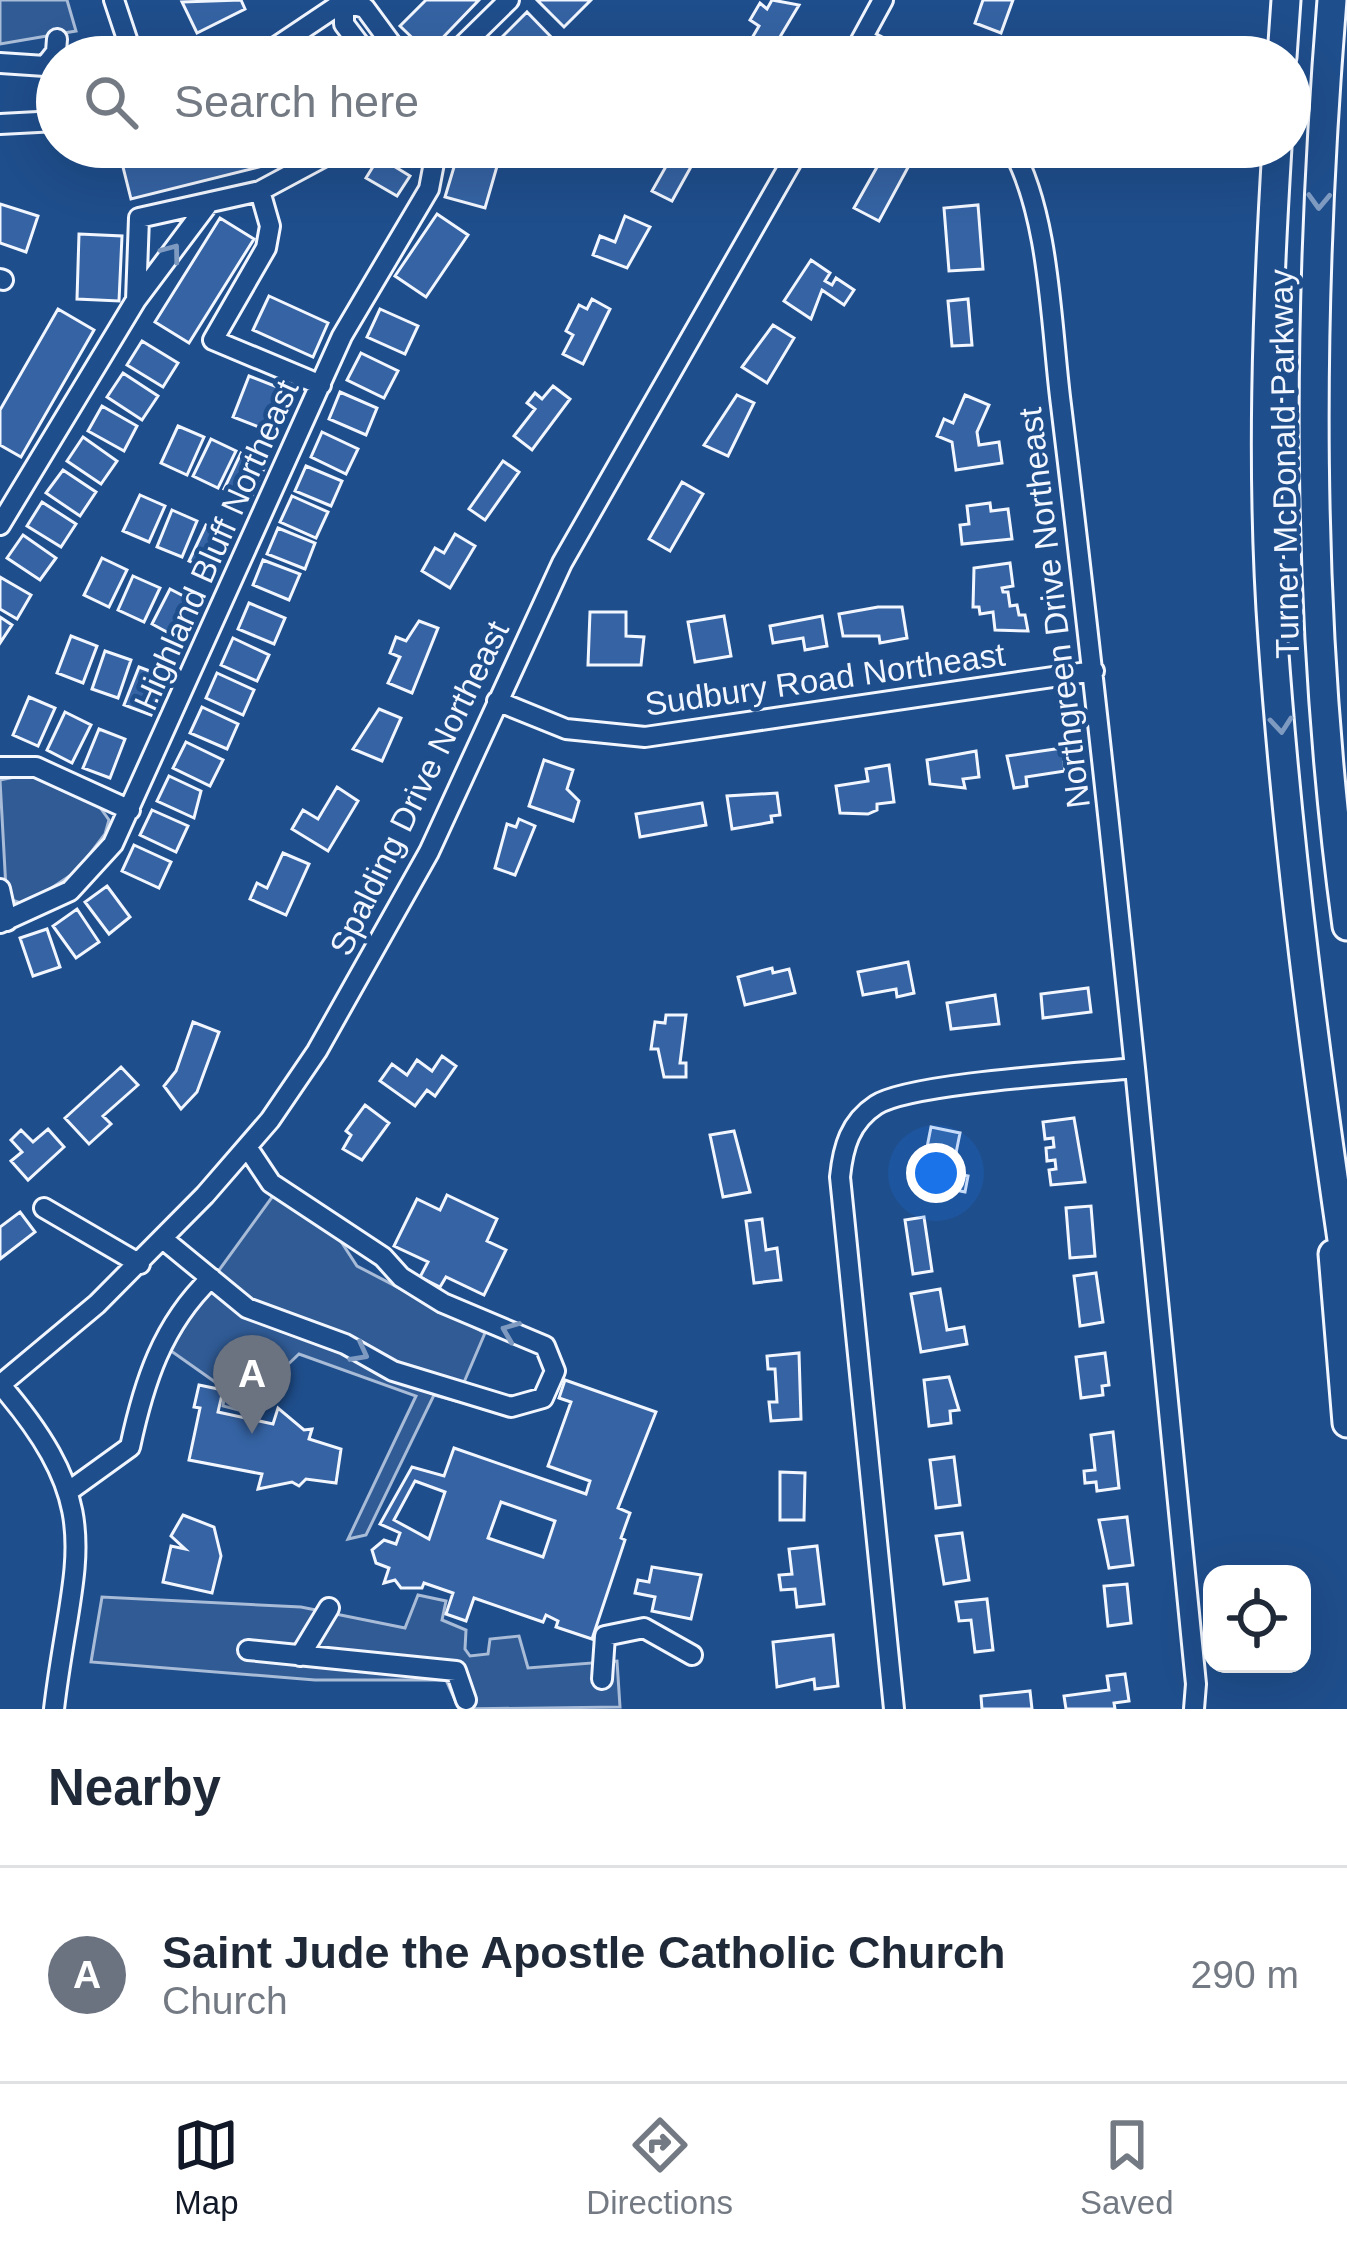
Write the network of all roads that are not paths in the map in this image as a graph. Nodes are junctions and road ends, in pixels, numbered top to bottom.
1 (114, 0) edge
2 (509, 0) edge
3 (883, 0) edge
4 (1286, 0) edge
5 (1332, 0) edge
6 (345, 1) edge
7 (126, 36) edge
8 (292, 36) edge
9 (353, 36) edge
10 (386, 36) edge
11 (472, 36) edge
12 (864, 36) edge
13 (1283, 36) edge
14 (36, 123) edge
15 (0, 124) edge
16 (303, 168) edge
17 (433, 168) edge
18 (788, 168) edge
19 (1019, 168) edge
20 (1276, 168) edge
21 (260, 191) junction
22 (208, 204) junction
23 (136, 300) junction
24 (321, 385) junction
25 (0, 525) edge
26 (1094, 670) junction
27 (497, 700) junction
28 (0, 767) edge
29 (130, 810) junction
30 (0, 889) edge
31 (3, 922) edge
32 (1347, 926) edge
33 (1135, 1068) junction
34 (247, 1147) junction
35 (1329, 1148) junction
36 (44, 1208) dead end
37 (163, 1239) junction
38 (140, 1264) junction
39 (1347, 1274) edge
40 (211, 1278) junction
41 (0, 1385) edge
42 (1347, 1423) edge
43 (69, 1491) junction
44 (328, 1608) dead end
45 (248, 1650) dead end
46 (692, 1655) dead end
47 (300, 1656) junction
48 (602, 1679) dead end
49 (466, 1700) dead end
50 (54, 1709) edge
51 (894, 1709) edge
52 (1194, 1709) edge

1 - 7 street
2 - 11 street
3 - 12 street
4 - 13 highway
5 -> 32 highway, Turner McDonald Parkway
6 - 8 street
6 - 9 street
6 - 10 street
14 - 15 street
16 - 21 street
17 - 24 street, Highland Bluff Northeast
18 - 27 street, Spalding Drive Northeast
19 - 26 street, Northgreen Drive Northeast
20 -> 35 highway
21 - 22 street
21 - 24 street
23 -> 22 street
22 - 23 street
23 - 25 street
24 - 29 street, Highland Bluff Northeast
26 - 27 street, Sudbury Road Northeast
26 - 33 street, Northgreen Drive Northeast
27 - 34 street, Spalding Drive Northeast
28 - 29 street
29 - 31 street, Highland Bluff Northeast
30 - 31 street
33 - 51 street
33 - 52 street, Northgreen Drive Northeast
34 - 37 street, Spalding Drive Northeast
40 -> 34 street
35 - 39 highway
35 - 42 highway
36 - 38 street
37 - 38 street, Spalding Drive Northeast
37 - 40 street
38 - 41 street, Spalding Drive Northeast
40 - 43 street
41 - 43 street
43 - 50 street
44 - 47 street
45 - 47 street
46 - 48 street
47 - 49 street

